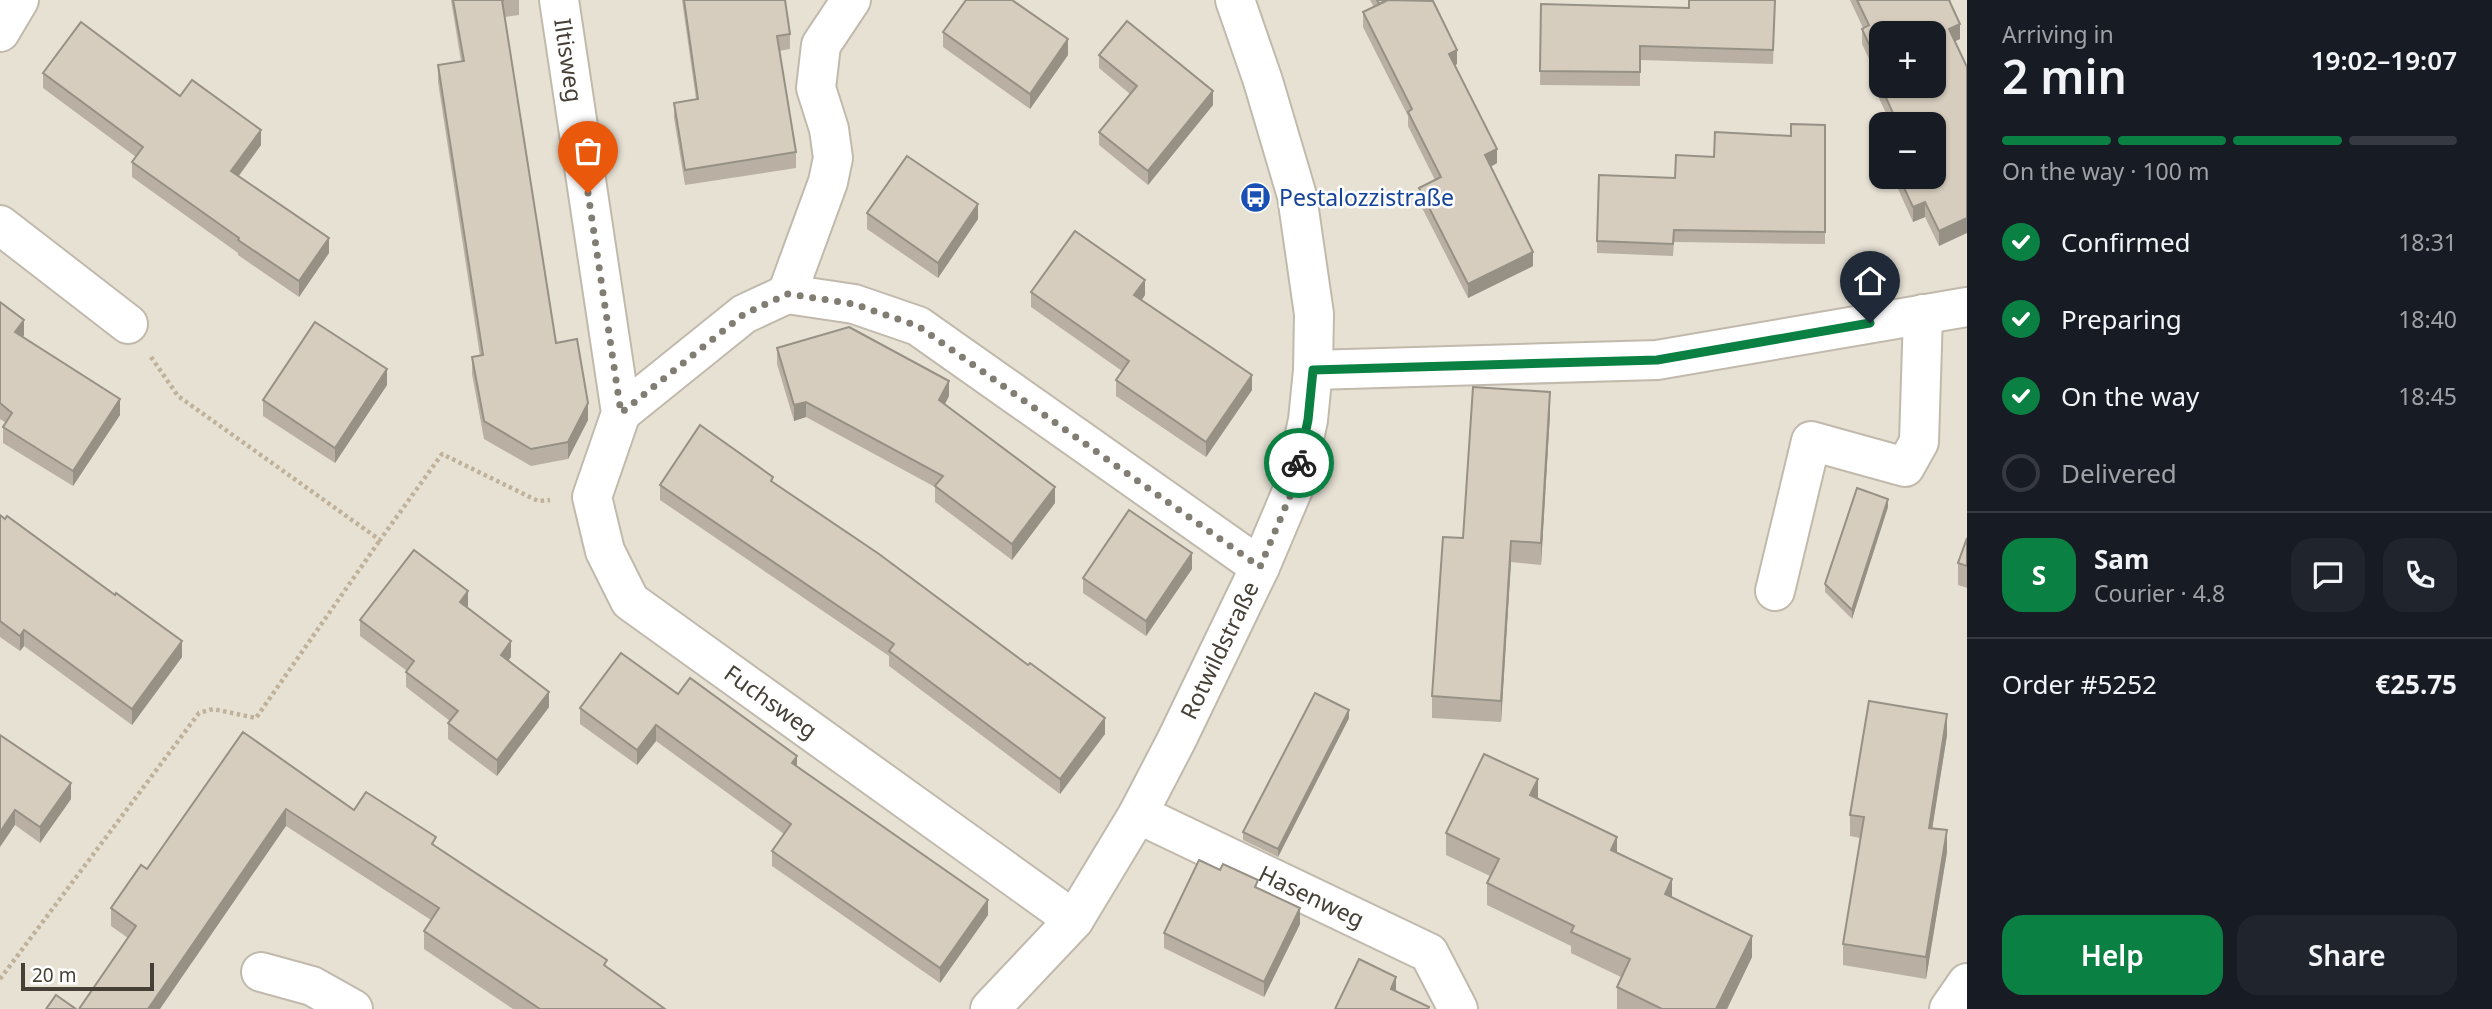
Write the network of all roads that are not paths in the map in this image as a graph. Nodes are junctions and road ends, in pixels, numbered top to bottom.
1 (19, 0) edge
2 (559, 0) edge
3 (851, 0) edge
4 (1235, 0) edge
5 (0, 32) edge
6 (0, 225) edge
7 (788, 294) junction
8 (1967, 307) edge
9 (1923, 314) junction
10 (128, 324) road end
11 (1313, 370) junction
12 (621, 413) junction
13 (1260, 567) junction
14 (1775, 591) dead end
15 (1138, 814) junction
16 (1074, 920) junction
17 (261, 972) dead end
18 (1967, 984) edge
19 (353, 1009) edge
20 (990, 1009) edge
21 (1458, 1009) edge
22 (1949, 1009) edge

1 - 5 street
2 - 12 street, Iltisweg
3 - 7 street
4 - 11 street, Rotwildstraße
6 - 10 street
7 - 12 street
7 - 13 street
8 - 9 street
9 - 11 street
9 - 14 street
11 - 13 street, Rotwildstraße
12 - 16 street, Fuchsweg
13 - 15 street, Rotwildstraße
15 - 16 street, Rotwildstraße
15 - 21 street, Hasenweg
16 - 20 street, Rotwildstraße
17 - 19 street
18 - 22 street

